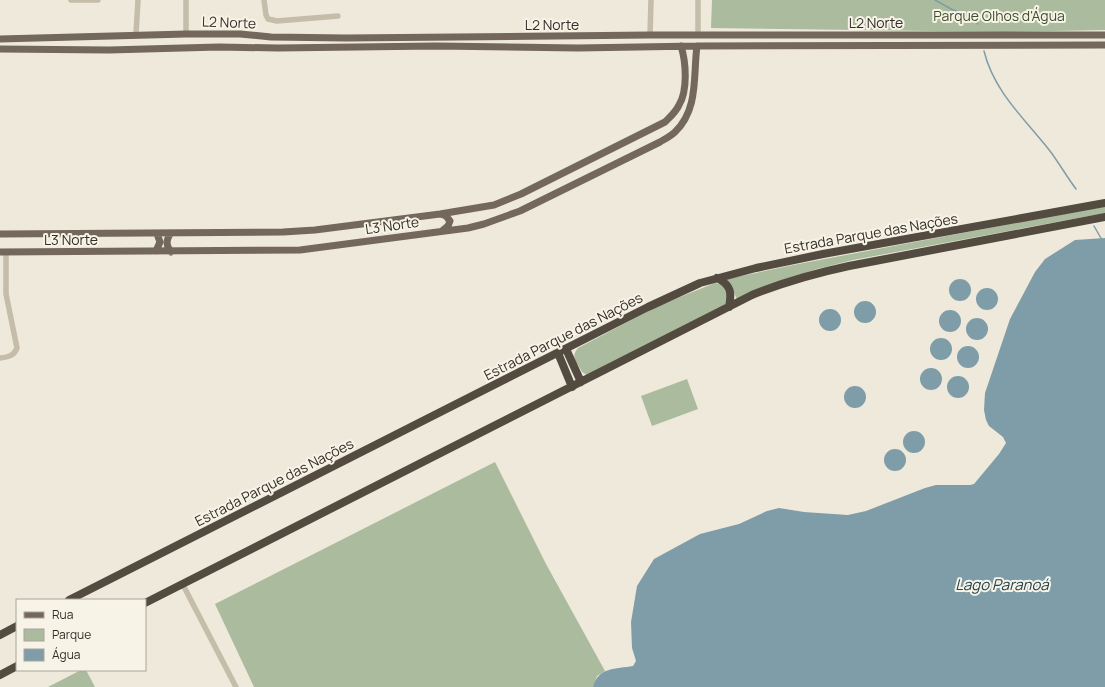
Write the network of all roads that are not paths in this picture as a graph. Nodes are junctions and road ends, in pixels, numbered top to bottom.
1 (71, 0) edge
2 (82, 0) edge
3 (98, 0) edge
4 (138, 0) edge
5 (186, 0) edge
6 (264, 0) edge
7 (651, 0) edge
8 (698, 0) edge
9 (338, 16) dead end
10 (136, 34) junction
11 (186, 34) junction
12 (220, 34) junction
13 (104, 35) junction
14 (650, 35) junction
15 (1105, 35) edge
16 (617, 36) junction
17 (698, 36) junction
18 (392, 38) junction
19 (0, 39) edge
20 (1105, 45) edge
21 (681, 46) junction
22 (697, 46) junction
23 (218, 47) junction
24 (389, 47) junction
25 (616, 47) junction
26 (0, 49) edge
27 (103, 50) junction
28 (1105, 203) edge
29 (440, 214) junction
30 (1105, 217) edge
31 (440, 232) junction
32 (0, 234) edge
33 (157, 234) junction
34 (170, 234) junction
35 (156, 251) junction
36 (3, 252) edge
37 (171, 252) junction
38 (717, 278) junction
39 (730, 307) junction
40 (566, 349) junction
41 (558, 353) junction
42 (0, 358) edge
43 (581, 382) junction
44 (572, 387) junction
45 (182, 583) junction
46 (71, 599) edge
47 (146, 602) edge
48 (16, 630) edge
49 (0, 635) edge
50 (16, 667) edge
51 (0, 675) edge
52 (236, 687) edge

1 - 2 street
2 - 3 street
4 - 10 street
5 - 11 street
6 - 9 street
7 - 14 street
8 - 17 street
10 - 11 main road, L2 Norte
10 - 13 main road, L2 Norte
11 - 12 main road, L2 Norte
12 - 18 main road, L2 Norte
12 - 23 main road
13 - 19 main road, L2 Norte
13 - 27 main road
14 - 16 main road, L2 Norte
14 - 17 main road, L2 Norte
15 - 17 main road, L2 Norte
16 - 18 main road, L2 Norte
16 - 25 main road
18 - 24 main road
20 - 22 main road, L2 Norte
21 - 22 main road, L2 Norte
21 - 25 main road, L2 Norte
21 - 29 main road, L3 Norte
22 - 31 main road, L3 Norte
23 - 24 main road, L2 Norte
23 - 27 main road, L2 Norte
24 - 25 main road, L2 Norte
26 - 27 main road, L2 Norte
28 - 38 highway, Estrada Parque das Nações
29 - 31 main road
29 - 34 main road, L3 Norte
30 - 39 highway, Estrada Parque das Nações
31 - 37 main road, L3 Norte
32 - 33 main road, L3 Norte
33 - 34 main road, L3 Norte
33 - 35 main road
34 - 37 main road
35 - 36 main road, L3 Norte
35 - 37 main road, L3 Norte
36 - 42 street
38 - 39 highway
38 - 40 highway, Estrada Parque das Nações
39 - 43 highway, Estrada Parque das Nações
40 - 41 highway, Estrada Parque das Nações
40 - 43 highway
41 - 44 highway
41 - 46 highway, Estrada Parque das Nações
43 - 44 highway, Estrada Parque das Nações
44 - 45 highway, Estrada Parque das Nações
45 - 47 highway, Estrada Parque das Nações
45 - 52 street
48 - 49 highway
50 - 51 highway

